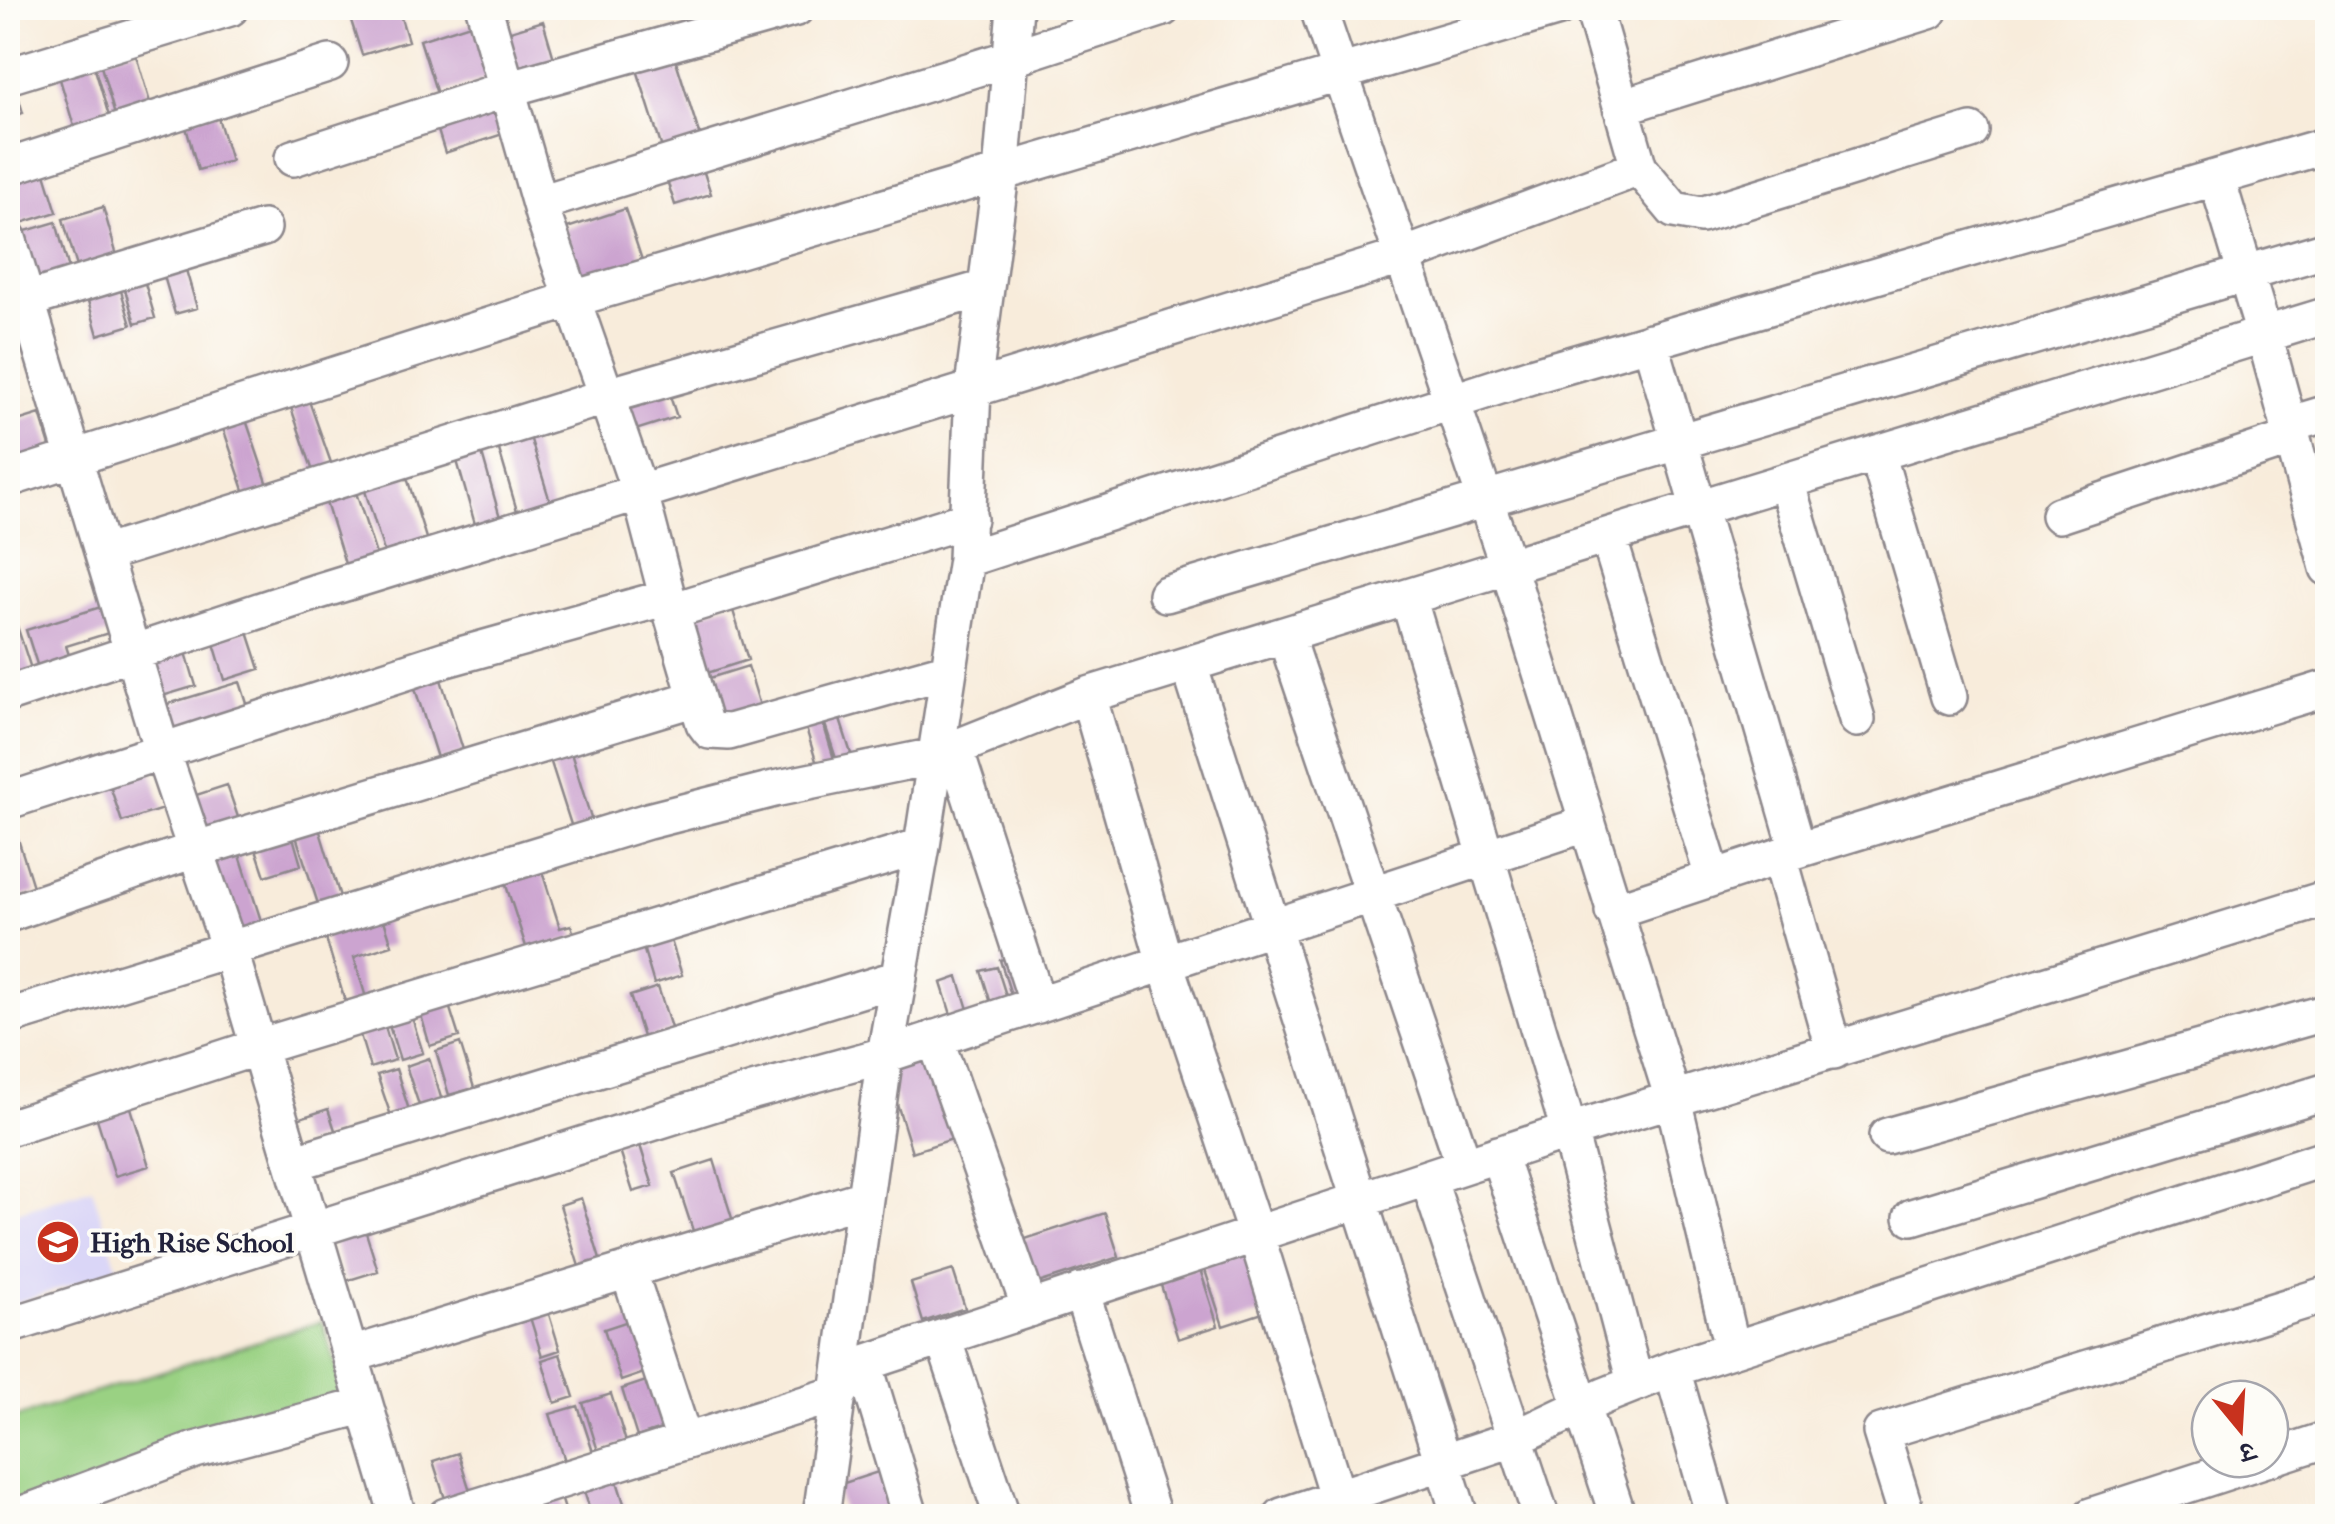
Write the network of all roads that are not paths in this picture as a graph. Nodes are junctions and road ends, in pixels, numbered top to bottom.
1 (230, 8) edge
2 (484, 8) edge
3 (796, 8) edge
4 (1015, 8) edge
5 (1163, 8) edge
6 (1318, 8) edge
7 (1558, 8) edge
8 (1593, 8) edge
9 (1928, 12) dead end
10 (1010, 58) junction
11 (330, 63) dead end
12 (1342, 73) junction
13 (8, 76) edge
14 (507, 89) junction
15 (1621, 107) junction
16 (1971, 131) dead end
17 (2328, 145) edge
18 (293, 158) dead end
19 (8, 167) edge
20 (1639, 168) junction
21 (1001, 174) junction
22 (2217, 180) junction
23 (540, 203) junction
24 (263, 228) dead end
25 (8, 238) edge
26 (2328, 248) edge
27 (1401, 257) junction
28 (2244, 274) junction
29 (986, 288) junction
30 (573, 300) junction
31 (17, 303) edge
32 (2328, 315) edge
33 (2264, 334) junction
34 (1650, 342) junction
35 (972, 388) junction
36 (607, 396) junction
37 (1452, 402) junction
38 (2328, 413) edge
39 (2290, 431) junction
40 (1680, 442) junction
41 (1877, 453) junction
42 (74, 458) junction
43 (8, 479) edge
44 (1786, 482) junction
45 (640, 493) junction
46 (1484, 502) junction
47 (1700, 508) junction
48 (2059, 516) dead end
49 (969, 519) junction
50 (1608, 536) junction
51 (103, 554) junction
52 (966, 559) junction
53 (1508, 566) junction
54 (2328, 568) edge
55 (1166, 594) dead end
56 (1408, 597) junction
57 (669, 604) junction
58 (1285, 635) junction
59 (132, 653) junction
60 (1189, 665) junction
61 (950, 670) junction
62 (2328, 688) edge
63 (8, 694) edge
64 (1088, 695) junction
65 (1949, 697) dead end
66 (696, 698) junction
67 (1857, 720) dead end
68 (162, 751) junction
69 (945, 751) junction
70 (8, 801) edge
71 (1586, 824) junction
72 (922, 846) junction
73 (197, 850) junction
74 (1789, 853) junction
75 (1488, 854) junction
76 (1714, 877) junction
77 (1371, 893) junction
78 (2328, 898) edge
79 (1612, 910) junction
80 (8, 914) edge
81 (1271, 928) junction
82 (228, 948) junction
83 (1164, 963) junction
84 (899, 978) junction
85 (1038, 1005) junction
86 (2328, 1012) edge
87 (8, 1017) edge
88 (935, 1038) junction
89 (258, 1048) junction
90 (1834, 1050) junction
91 (885, 1055) junction
92 (2328, 1091) edge
93 (1673, 1099) junction
94 (8, 1128) edge
95 (1569, 1131) junction
96 (1887, 1136) dead end
97 (1498, 1154) junction
98 (2328, 1158) edge
99 (293, 1162) junction
100 (1464, 1165) junction
101 (1428, 1178) junction
102 (864, 1198) junction
103 (1358, 1201) junction
104 (1912, 1217) dead end
105 (314, 1229) junction
106 (1256, 1235) junction
107 (629, 1272) junction
108 (1081, 1291) junction
109 (2328, 1294) edge
110 (1030, 1309) junction
111 (8, 1326) edge
112 (942, 1338) junction
113 (1732, 1348) junction
114 (352, 1355) junction
115 (1672, 1369) junction
116 (849, 1375) junction
117 (1636, 1382) junction
118 (363, 1406) junction
119 (1583, 1406) junction
120 (1516, 1438) junction
121 (2328, 1439) edge
122 (684, 1440) junction
123 (2290, 1451) edge
124 (1442, 1463) junction
125 (2204, 1479) edge
126 (1340, 1506) edge
127 (18, 1516) edge
128 (398, 1516) edge
129 (448, 1516) edge
130 (821, 1516) edge
131 (910, 1516) edge
132 (1002, 1516) edge
133 (1152, 1516) edge
134 (1282, 1516) edge
135 (1460, 1516) edge
136 (1541, 1516) edge
137 (1618, 1516) edge
138 (1714, 1516) edge
139 (1907, 1516) edge
140 (2090, 1516) edge

1 - 13 street
2 - 14 street
3 - 14 street
4 - 10 street
5 - 10 street
6 - 12 street
7 - 12 street
8 - 15 street
9 - 15 street
10 - 21 street
10 - 23 street
11 - 19 street
12 - 21 street
12 - 27 street
14 - 18 street
14 - 23 street
15 - 20 street
16 - 20 street
17 - 22 street
20 - 27 street
21 - 29 street
21 - 30 street
22 - 28 street
22 - 34 street
23 - 30 street
24 - 31 street
25 - 31 street
26 - 28 street
27 - 35 street
27 - 37 street
28 - 33 street
28 - 40 street
29 - 35 street
29 - 36 street
30 - 36 street
30 - 42 street
31 - 42 street
32 - 33 street
33 - 39 street
33 - 41 street
34 - 37 street
34 - 40 street
35 - 45 street
35 - 49 street
36 - 45 street
36 - 51 street
37 - 46 street
37 - 52 street
38 - 39 street
39 - 48 street
39 - 54 street
40 - 46 street
40 - 47 street
41 - 44 street
41 - 65 street
42 - 43 street
42 - 51 street
44 - 47 street
44 - 67 street
45 - 57 street
45 - 59 street
46 - 53 street
46 - 55 street
47 - 50 street
47 - 74 street
49 - 52 street
49 - 57 street
50 - 53 street
50 - 76 street
51 - 59 street
52 - 61 street
53 - 56 street
53 - 71 street
56 - 58 street
56 - 75 street
57 - 66 street
57 - 68 street
58 - 60 street
58 - 77 street
59 - 63 street
59 - 68 street
60 - 64 street
60 - 81 street
61 - 66 street
61 - 69 street
62 - 74 street
64 - 69 street
64 - 83 street
66 - 73 street
68 - 70 street
68 - 73 street
69 - 72 street
69 - 82 street
69 - 85 street
71 - 75 street
71 - 79 street
72 - 84 street
72 - 89 street
73 - 80 street
73 - 82 street
74 - 76 street
74 - 90 street
75 - 77 street
75 - 95 street
76 - 79 street
77 - 81 street
77 - 100 street
78 - 90 street
79 - 93 street
81 - 83 street
81 - 103 street
82 - 87 street
82 - 89 street
83 - 85 street
83 - 106 street
84 - 91 street
84 - 99 street
85 - 88 street
86 - 96 street
88 - 91 street
88 - 110 street
89 - 94 street
89 - 99 street
90 - 93 street
91 - 102 street
91 - 105 street
92 - 104 street
93 - 95 street
93 - 113 street
95 - 97 street
95 - 117 street
97 - 100 street
97 - 119 street
98 - 113 street
99 - 105 street
100 - 101 street
101 - 103 street
101 - 120 street
102 - 107 street
102 - 116 street
103 - 106 street
103 - 124 street
105 - 111 street
105 - 114 street
106 - 108 street
106 - 126 street
107 - 114 street
107 - 122 street
108 - 110 street
108 - 133 street
109 - 139 street
110 - 112 street
112 - 116 street
112 - 132 street
113 - 115 street
114 - 118 street
115 - 117 street
115 - 138 street
116 - 122 street
116 - 130 street
116 - 131 street
117 - 119 street
118 - 127 street
118 - 128 street
119 - 120 street
119 - 137 street
120 - 124 street
120 - 136 street
121 - 123 street
122 - 129 street
124 - 126 street
124 - 135 street
125 - 140 street
126 - 134 street

